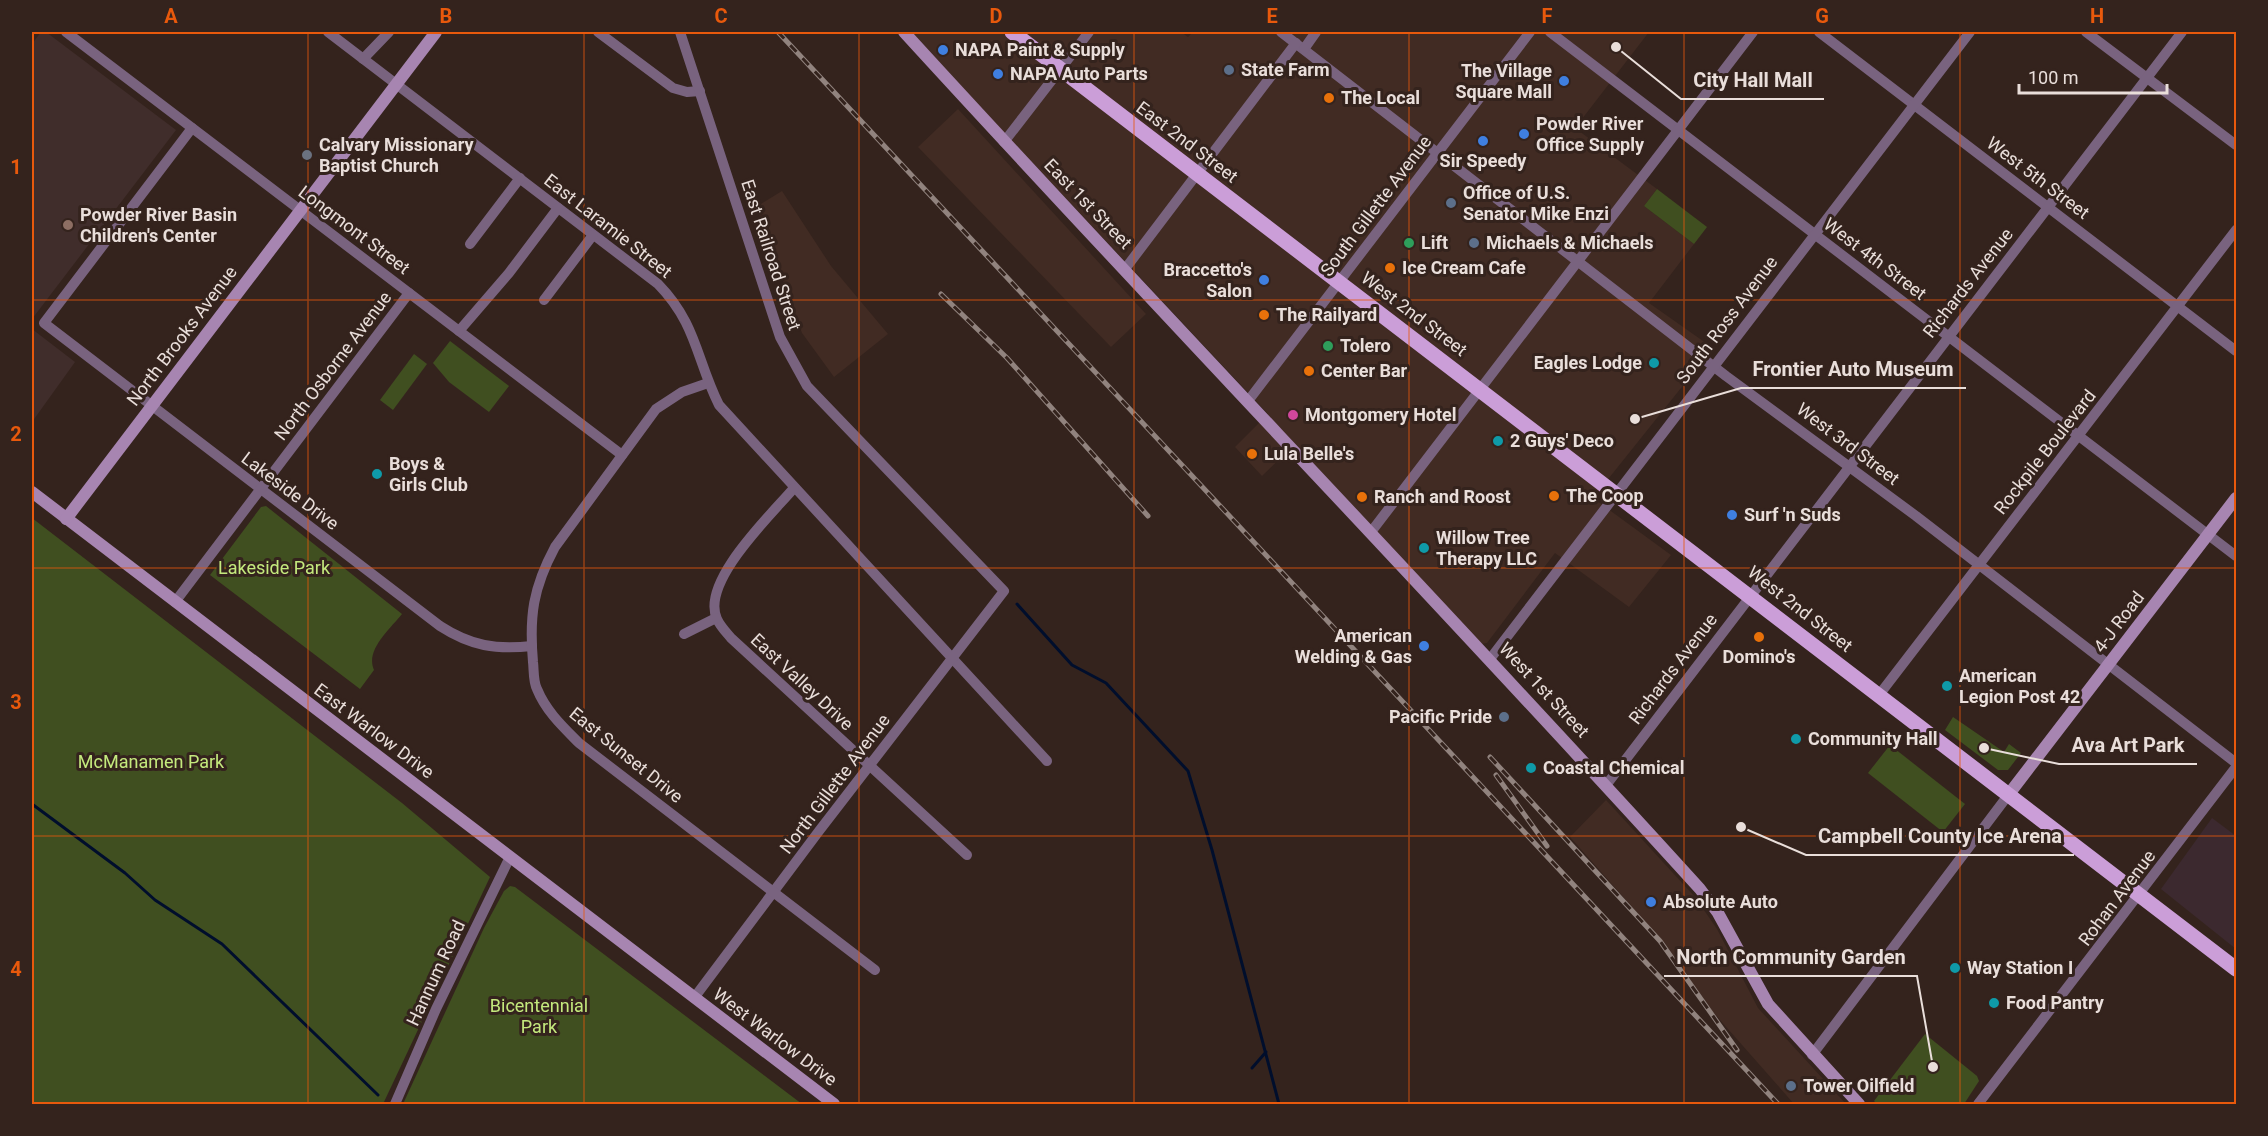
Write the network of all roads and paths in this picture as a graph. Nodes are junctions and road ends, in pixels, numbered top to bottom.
1 (66, 32) edge
2 (389, 32) edge
3 (436, 32) edge
4 (598, 32) edge
5 (680, 32) edge
6 (904, 32) edge
7 (1012, 32) edge
8 (1089, 32) edge
9 (1281, 32) edge
10 (1316, 32) edge
11 (1530, 32) edge
12 (1551, 32) edge
13 (1753, 32) edge
14 (1820, 32) edge
15 (1970, 32) edge
16 (2086, 32) edge
17 (2182, 32) edge
18 (332, 33) edge
19 (1300, 46) junction
20 (363, 58) junction
21 (1060, 69) junction
22 (2147, 78) junction
23 (397, 84) junction
24 (700, 91) junction
25 (1914, 104) junction
26 (192, 128) junction
27 (1678, 129) junction
28 (1004, 142) junction
29 (2236, 146) edge
30 (1438, 152) junction
31 (1198, 174) junction
32 (520, 178) junction
33 (2048, 207) junction
34 (558, 208) junction
35 (300, 210) junction
36 (2236, 230) edge
37 (1814, 233) junction
38 (593, 235) junction
39 (470, 244) dead end
40 (1578, 262) junction
41 (1125, 269) junction
42 (1339, 282) junction
43 (409, 293) junction
44 (544, 300) dead end
45 (2177, 306) junction
46 (459, 331) junction
47 (1948, 336) junction
48 (2236, 351) edge
49 (1713, 365) junction
50 (708, 383) junction
51 (1479, 388) junction
52 (1248, 401) junction
53 (151, 407) junction
54 (2079, 436) junction
55 (622, 455) junction
56 (1848, 465) junction
57 (794, 488) junction
58 (260, 489) junction
59 (32, 492) edge
60 (1616, 494) junction
61 (2236, 498) edge
62 (66, 519) junction
63 (1371, 532) junction
64 (2208, 535) junction
65 (2236, 556) edge
66 (1978, 565) junction
67 (1004, 591) joint
68 (1750, 595) junction
69 (175, 602) junction
70 (716, 618) junction
71 (684, 634) dead end
72 (532, 646) junction
73 (952, 658) junction
74 (1490, 659) junction
75 (2109, 666) junction
76 (1879, 694) junction
77 (1047, 761) dead end
78 (2236, 765) edge
79 (868, 766) junction
80 (1607, 784) junction
81 (2009, 794) junction
82 (967, 855) dead end
83 (510, 857) junction
84 (774, 892) junction
85 (2140, 895) junction
86 (2236, 969) edge
87 (875, 970) dead end
88 (694, 998) junction
89 (1812, 1055) junction
90 (395, 1104) edge
91 (834, 1104) edge
92 (1859, 1104) edge
93 (1978, 1104) edge

1 - 26 street, Longmont Street
2 - 20 street
3 - 23 street, North Brooks Avenue
4 - 24 street
5 - 24 street, East Railroad Street
6 - 28 street, East 1st Street
7 - 21 main road, East 2nd Street
8 - 21 street
9 - 19 street, West 3rd Street
10 - 19 street
11 - 30 street, South Gillette Avenue
12 - 27 street, West 4th Street
13 - 27 street
14 - 25 street, West 5th Street
15 - 25 street, South Ross Avenue
16 - 22 street
17 - 22 street, Richards Avenue
18 - 20 street, East Laramie Street
19 - 30 street, West 3rd Street
19 - 31 street
20 - 23 street, East Laramie Street
21 - 28 street
21 - 31 main road, East 2nd Street
22 - 29 street
22 - 33 street, Richards Avenue
23 - 32 street, East Laramie Street
23 - 35 street, North Brooks Avenue
24 - 67 street, East Railroad Street
25 - 33 street, West 5th Street
25 - 37 street, South Ross Avenue
26 - 35 street, Longmont Street
26 - 53 street, Lakeside Drive
27 - 37 street, West 4th Street
27 - 40 street
28 - 41 street, East 1st Street
30 - 40 street, West 3rd Street
30 - 42 street, South Gillette Avenue
31 - 41 street
31 - 42 main road, East 2nd Street
32 - 34 street, East Laramie Street
32 - 39 street
33 - 45 street, West 5th Street
33 - 47 street, Richards Avenue
34 - 38 street, East Laramie Street
34 - 46 street
35 - 43 street, Longmont Street
35 - 53 street, North Brooks Avenue
36 - 45 street, Rockpile Boulevard
37 - 47 street, West 4th Street
37 - 49 street, South Ross Avenue
38 - 44 street
38 - 50 street, East Laramie Street
40 - 49 street, West 3rd Street
40 - 51 street
41 - 52 street, East 1st Street
42 - 51 main road, West 2nd Street
42 - 52 street, South Gillette Avenue
43 - 46 street, Longmont Street
43 - 58 street, North Osborne Avenue
45 - 48 street, West 5th Street
45 - 54 street, Rockpile Boulevard
46 - 55 street, Longmont Street
47 - 54 street, West 4th Street
47 - 56 street, Richards Avenue
49 - 56 street, West 3rd Street
49 - 60 street, South Ross Avenue
50 - 55 street, East Sunset Drive
50 - 57 street, East Laramie Street
51 - 60 main road, West 2nd Street
51 - 63 street
52 - 63 street, West 1st Street
53 - 58 street, Lakeside Drive
53 - 62 street, North Brooks Avenue
54 - 64 street, West 4th Street
54 - 66 street, Rockpile Boulevard
55 - 72 street, East Sunset Drive
56 - 66 street, West 3rd Street
56 - 68 street, Richards Avenue
57 - 70 street
57 - 73 street, East Laramie Street
58 - 69 street, North Osborne Avenue
58 - 72 street, Lakeside Drive
59 - 62 street, East Warlow Drive
60 - 68 main road, West 2nd Street
60 - 74 street, South Ross Avenue
61 - 64 street, 4-J Road
62 - 69 street, East Warlow Drive
63 - 74 street, West 1st Street
64 - 65 street, West 4th Street
64 - 75 street, 4-J Road
66 - 75 street, West 3rd Street
66 - 76 street, Rockpile Boulevard
67 - 73 street, North Gillette Avenue
68 - 76 main road, West 2nd Street
68 - 80 street, Richards Avenue
69 - 83 street, East Warlow Drive
70 - 71 street
70 - 79 street, East Valley Drive
72 - 84 street, East Sunset Drive
73 - 77 street, East Laramie Street
73 - 79 street, North Gillette Avenue
74 - 80 street, West 1st Street
75 - 78 street, West 3rd Street
75 - 81 street, 4-J Road
76 - 81 main road, West 2nd Street
78 - 85 street, Rohan Avenue
79 - 82 street, East Valley Drive
79 - 84 street, North Gillette Avenue
80 - 89 street, West 1st Street
81 - 85 main road, West 2nd Street
81 - 89 street, 4-J Road
83 - 88 street, East Warlow Drive
83 - 90 street, Hannum Road
84 - 87 street, East Sunset Drive
84 - 88 street, North Gillette Avenue
85 - 86 main road, West 2nd Street
85 - 93 street, Rohan Avenue
88 - 91 street, West Warlow Drive
89 - 92 street, West 1st Street

